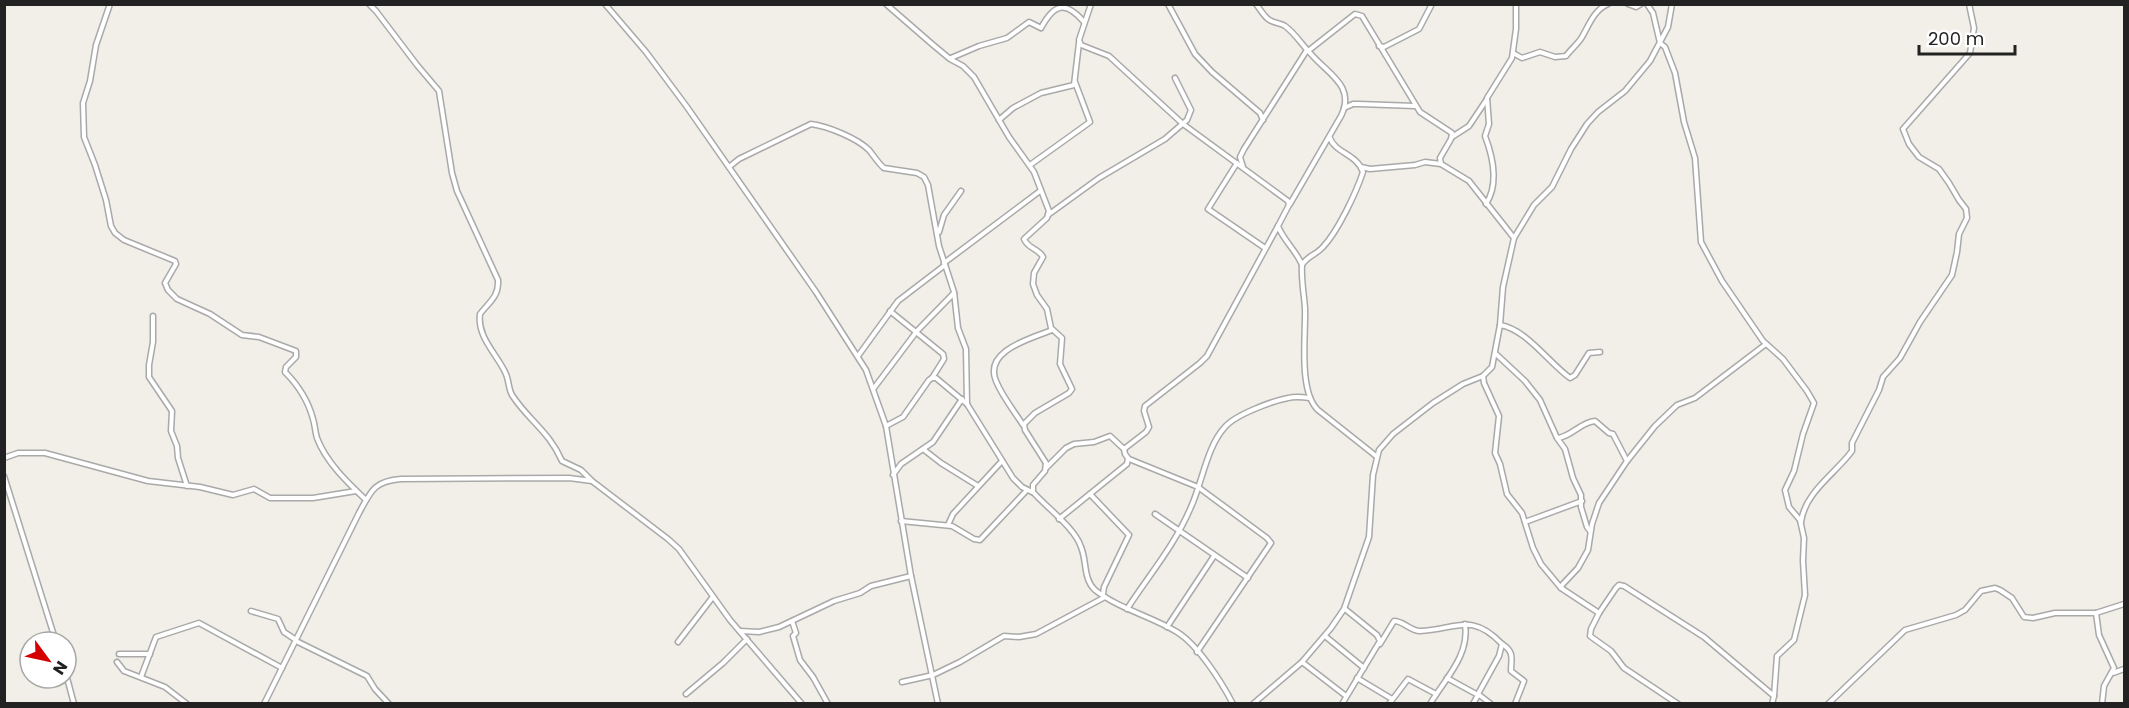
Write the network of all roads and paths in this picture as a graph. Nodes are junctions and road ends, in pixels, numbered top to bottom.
1 (110, 4) edge
2 (369, 4) edge
3 (605, 4) edge
4 (886, 4) edge
5 (1091, 4) edge
6 (1168, 4) edge
7 (1256, 4) edge
8 (1432, 4) edge
9 (1516, 4) edge
10 (1608, 4) edge
11 (1628, 4) edge
12 (1641, 4) edge
13 (1647, 4) edge
14 (1672, 4) edge
15 (1969, 4) edge
16 (1046, 5) edge
17 (1052, 11) junction
18 (1084, 22) junction
19 (1079, 43) junction
20 (1660, 43) junction
21 (1379, 46) junction
22 (1307, 50) junction
23 (1513, 53) junction
24 (950, 59) junction
25 (1175, 78) dead end
26 (1075, 82) junction
27 (1487, 98) junction
28 (1345, 99) junction
29 (1353, 104) junction
30 (1416, 106) junction
31 (1344, 108) junction
32 (1262, 118) junction
33 (999, 120) junction
34 (1183, 124) junction
35 (1452, 137) junction
36 (1329, 138) junction
37 (1240, 157) junction
38 (1235, 162) junction
39 (1441, 164) junction
40 (1030, 165) junction
41 (729, 167) junction
42 (1244, 167) junction
43 (1361, 167) junction
44 (1370, 168) junction
45 (1363, 172) junction
46 (961, 191) dead end
47 (1040, 191) junction
48 (1486, 204) junction
49 (1289, 205) junction
50 (1048, 216) junction
51 (1278, 226) junction
52 (938, 236) junction
53 (1514, 238) junction
54 (1265, 248) junction
55 (944, 264) junction
56 (1302, 265) junction
57 (954, 292) junction
58 (890, 311) junction
59 (153, 316) dead end
60 (1500, 325) junction
61 (1052, 330) junction
62 (917, 331) junction
63 (1766, 344) junction
64 (1600, 352) dead end
65 (1495, 353) junction
66 (858, 356) junction
67 (1483, 376) junction
68 (932, 378) junction
69 (874, 389) junction
70 (1310, 398) junction
71 (962, 399) junction
72 (967, 404) junction
73 (886, 426) junction
74 (1023, 426) junction
75 (1557, 438) junction
76 (923, 449) junction
77 (1124, 449) junction
78 (1376, 457) junction
79 (4, 458) edge
80 (1128, 459) junction
81 (1002, 461) junction
82 (1627, 461) junction
83 (902, 464) junction
84 (891, 465) junction
85 (1045, 469) junction
86 (4, 476) edge
87 (892, 476) junction
88 (592, 481) junction
89 (187, 486) junction
90 (978, 486) junction
91 (1198, 487) junction
92 (1027, 490) junction
93 (357, 491) junction
94 (1033, 492) junction
95 (1090, 494) junction
96 (366, 500) junction
97 (1582, 501) junction
98 (1155, 514) dead end
99 (1059, 519) junction
100 (901, 520) junction
101 (1524, 522) junction
102 (1801, 523) junction
103 (948, 525) junction
104 (1179, 531) junction
105 (1590, 531) junction
106 (1214, 556) junction
107 (911, 576) junction
108 (1248, 579) junction
109 (1561, 588) junction
110 (1105, 596) junction
111 (712, 598) junction
112 (2124, 604) edge
113 (1127, 609) junction
114 (1344, 609) junction
115 (251, 611) dead end
116 (1599, 613) junction
117 (2096, 613) junction
118 (792, 621) junction
119 (1465, 624) junction
120 (1167, 627) junction
121 (52, 630) edge
122 (740, 631) junction
123 (1325, 636) junction
124 (747, 639) junction
125 (296, 641) junction
126 (678, 642) dead end
127 (1380, 644) junction
128 (1502, 644) junction
129 (1197, 652) junction
130 (119, 654) dead end
131 (150, 654) junction
132 (117, 662) dead end
133 (1302, 662) junction
134 (282, 668) junction
135 (1364, 668) junction
136 (2124, 669) edge
137 (2113, 674) junction
138 (933, 675) junction
139 (141, 677) junction
140 (1358, 678) junction
141 (1447, 678) junction
142 (902, 682) dead end
143 (686, 694) dead end
144 (1436, 694) junction
145 (1478, 695) junction
146 (1346, 696) junction
147 (1774, 696) junction
148 (1391, 701) edge
149 (187, 704) edge
150 (264, 704) edge
151 (389, 704) edge
152 (802, 704) edge
153 (828, 704) edge
154 (938, 704) edge
155 (1233, 704) edge
156 (1253, 704) edge
157 (1342, 704) edge
158 (1430, 704) edge
159 (1473, 704) edge
160 (1491, 704) edge
161 (1515, 704) edge
162 (1678, 704) edge
163 (1772, 704) edge
164 (1828, 704) edge
165 (2102, 704) edge

1 - 93 street
2 - 88 street
3 - 41 street
4 - 24 street
5 - 18 street
6 - 32 street
7 - 22 street
8 - 21 street
9 - 23 street
10 - 23 street
11 - 12 street
13 - 20 street
14 - 20 street
15 - 102 street
16 - 17 street
17 - 18 street
17 - 24 street
18 - 19 street
19 - 26 street
19 - 34 street
20 - 53 street
20 - 63 street
21 - 22 street
21 - 30 street
22 - 28 street
22 - 32 street
23 - 27 street
24 - 33 street
25 - 34 street
26 - 33 street
26 - 40 street
27 - 35 street
27 - 48 street
28 - 29 street
28 - 31 street
29 - 30 street
29 - 31 street
30 - 35 street
31 - 36 street
32 - 37 street
33 - 40 street
34 - 38 street
34 - 50 street
35 - 39 street
36 - 43 street
36 - 49 street
37 - 38 street
37 - 42 street
38 - 42 street
38 - 54 street
39 - 44 street
39 - 48 street
40 - 47 street
41 - 52 street
41 - 66 street
42 - 49 street
43 - 44 street
43 - 45 street
44 - 45 street
45 - 56 street
46 - 52 street
47 - 50 street
47 - 55 street
48 - 53 street
49 - 51 street
50 - 61 street
51 - 54 street
51 - 56 street
52 - 55 street
53 - 60 street
54 - 77 street
55 - 57 street
55 - 58 street
56 - 70 street
57 - 62 street
57 - 72 street
58 - 62 street
58 - 66 street
59 - 89 street
60 - 64 street
60 - 65 street
61 - 74 street
61 - 74 street
62 - 68 street
62 - 69 street
63 - 82 street
63 - 102 street
65 - 67 street
65 - 75 street
66 - 69 street
67 - 78 street
67 - 101 street
68 - 71 street
68 - 73 street
69 - 73 street
70 - 78 street
70 - 91 street
71 - 72 street
71 - 76 street
72 - 81 street
73 - 84 street
74 - 85 street
75 - 82 street
75 - 97 street
76 - 83 street
76 - 90 street
77 - 80 street
77 - 85 street
78 - 114 street
79 - 89 street
80 - 91 street
80 - 95 street
81 - 90 street
81 - 92 street
82 - 105 street
83 - 84 street
83 - 87 street
84 - 87 street
85 - 94 street
86 - 121 street
87 - 100 street
88 - 96 street
88 - 111 street
89 - 93 street
90 - 103 street
91 - 104 street
91 - 108 street
92 - 94 street
92 - 103 street
93 - 96 street
94 - 99 street
95 - 99 street
95 - 110 street
96 - 125 street
97 - 101 street
97 - 105 street
98 - 104 street
99 - 110 street
100 - 103 street
100 - 107 street
101 - 109 street
102 - 147 street
104 - 106 street
104 - 113 street
105 - 109 street
106 - 108 street
106 - 120 street
107 - 118 street
107 - 138 street
108 - 129 street
109 - 116 street
110 - 113 street
110 - 138 street
111 - 122 street
111 - 126 street
112 - 117 street
113 - 120 street
114 - 123 street
114 - 127 street
115 - 125 street
116 - 147 street
116 - 162 street
117 - 137 street
117 - 164 street
118 - 122 street
118 - 153 street
119 - 127 street
119 - 128 street
119 - 141 street
120 - 129 street
122 - 124 street
123 - 133 street
123 - 135 street
124 - 143 street
124 - 152 street
125 - 134 street
125 - 151 street
127 - 135 street
128 - 145 street
128 - 161 street
129 - 155 street
130 - 131 street
131 - 134 street
131 - 139 street
132 - 139 street
133 - 146 street
133 - 156 street
134 - 150 street
135 - 140 street
136 - 137 street
137 - 165 street
138 - 142 street
138 - 154 street
139 - 149 street
140 - 146 street
140 - 148 street
141 - 144 street
141 - 145 street
144 - 148 street
144 - 158 street
145 - 159 street
145 - 160 street
146 - 157 street
147 - 163 street

